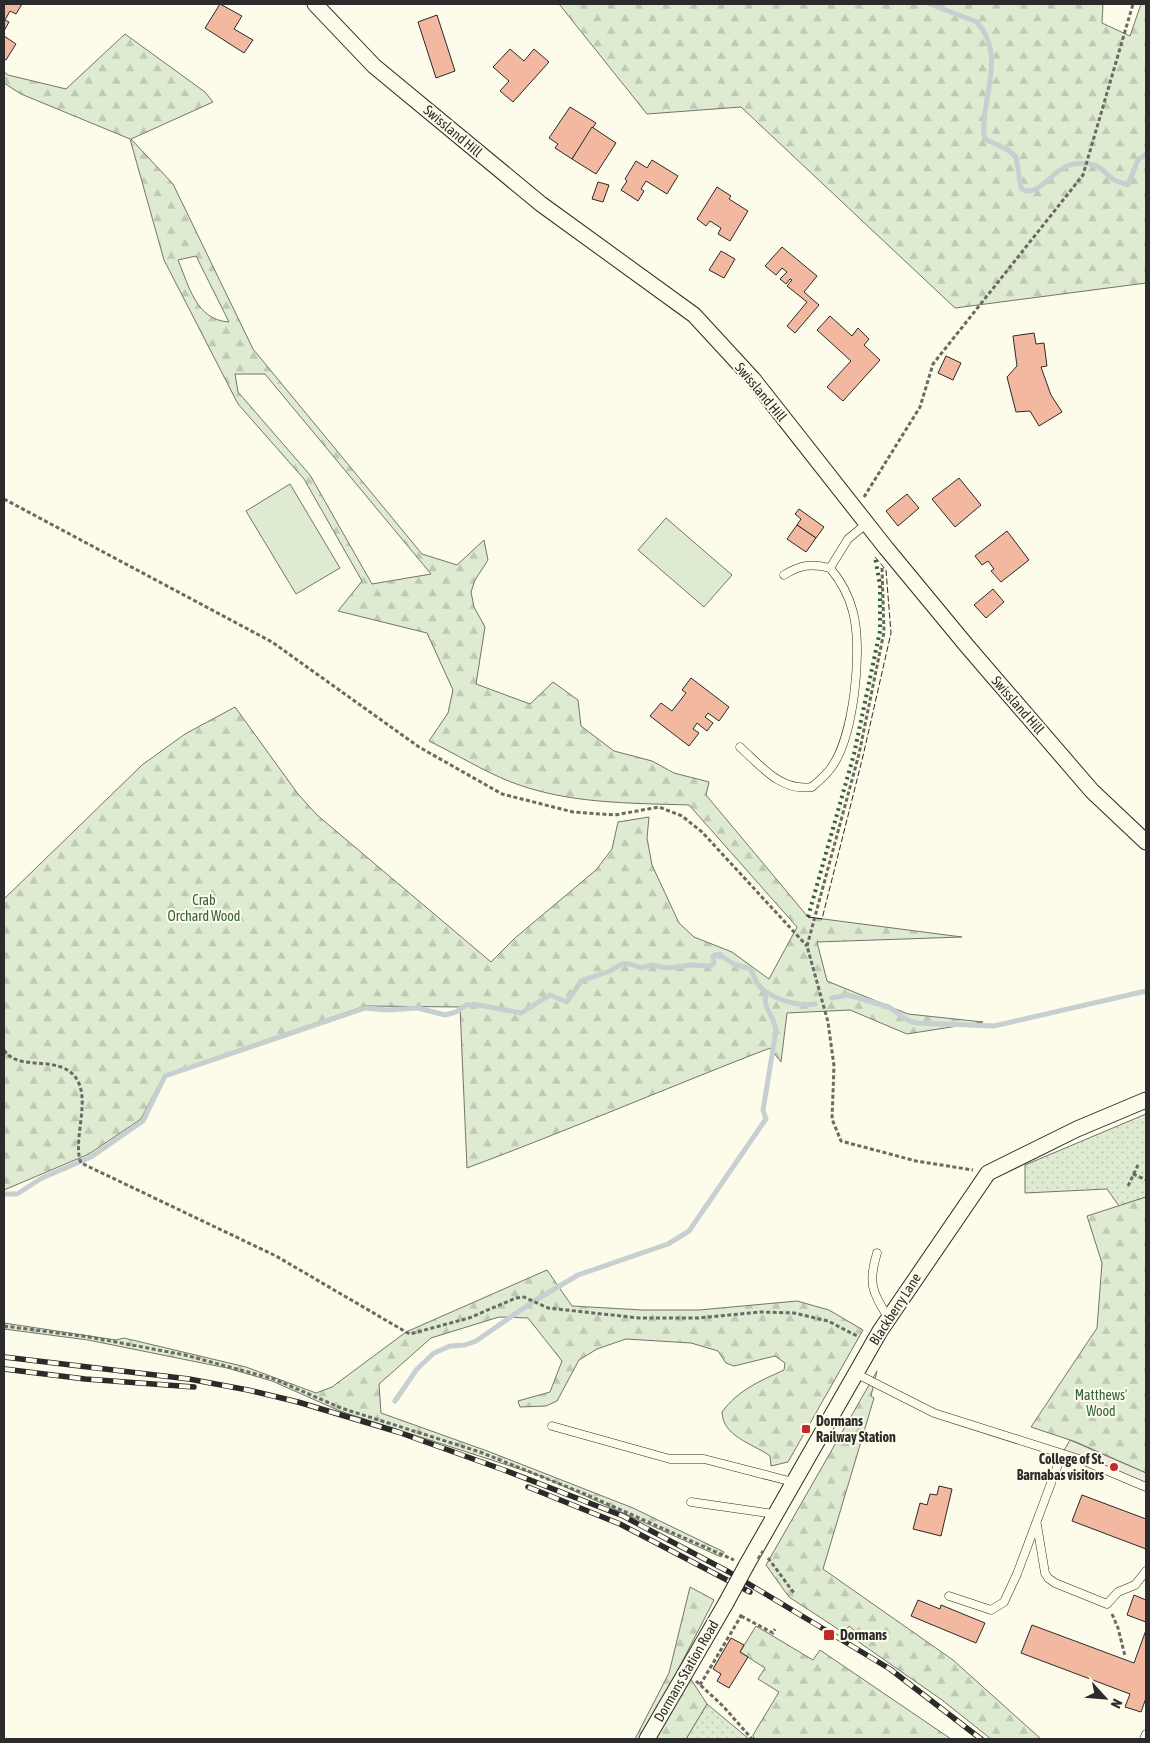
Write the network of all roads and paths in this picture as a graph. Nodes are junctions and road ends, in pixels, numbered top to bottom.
1 (315, 4) edge
2 (1133, 4) edge
3 (4, 499) edge
4 (856, 510) junction
5 (866, 524) junction
6 (892, 556) junction
7 (830, 568) junction
8 (784, 575) dead end
9 (740, 747) dead end
10 (1146, 842) edge
11 (807, 946) junction
12 (4, 1050) edge
13 (1146, 1100) edge
14 (1138, 1165) dead end
15 (988, 1173) junction
16 (1133, 1174) junction
17 (1146, 1180) edge
18 (1128, 1186) dead end
19 (876, 1253) dead end
20 (888, 1317) junction
21 (4, 1326) edge
22 (872, 1344) junction
23 (855, 1373) junction
24 (552, 1426) dead end
25 (1062, 1454) junction
26 (793, 1482) junction
27 (1146, 1487) edge
28 (691, 1502) dead end
29 (774, 1514) junction
30 (1037, 1523) junction
31 (760, 1549) junction
32 (733, 1559) dead end
33 (1146, 1571) edge
34 (794, 1593) dead end
35 (949, 1596) dead end
36 (726, 1603) joint
37 (1107, 1604) junction
38 (775, 1629) dead end
39 (1125, 1656) dead end
40 (1146, 1734) edge
41 (647, 1739) edge
42 (752, 1739) edge
43 (1144, 1739) edge

1 - 4 street, Swissland Hill
2 - 4 path
3 - 11 path
4 - 5 street, Swissland Hill
5 - 6 street, Swissland Hill
5 - 7 lane
6 - 10 street, Swissland Hill
6 - 11 path
7 - 8 lane
7 - 9 lane
11 - 15 path
12 - 22 path
13 - 15 street, Blackberry Lane
14 - 16 path
15 - 20 street, Blackberry Lane
16 - 17 path
16 - 18 path
19 - 20 lane
20 - 22 street, Blackberry Lane
21 - 32 path
22 - 23 street, Blackberry Lane
23 - 25 lane
23 - 26 street, Blackberry Lane
24 - 26 lane
25 - 27 lane
25 - 30 lane
26 - 29 street, Blackberry Lane
28 - 29 lane
29 - 31 street, Blackberry Lane
30 - 35 lane
30 - 37 lane
31 - 34 path
31 - 36 street, Blackberry Lane, bridge
33 - 37 lane
36 - 41 street, Dormans Station Road
37 - 39 path
38 - 42 path
40 - 43 lane

